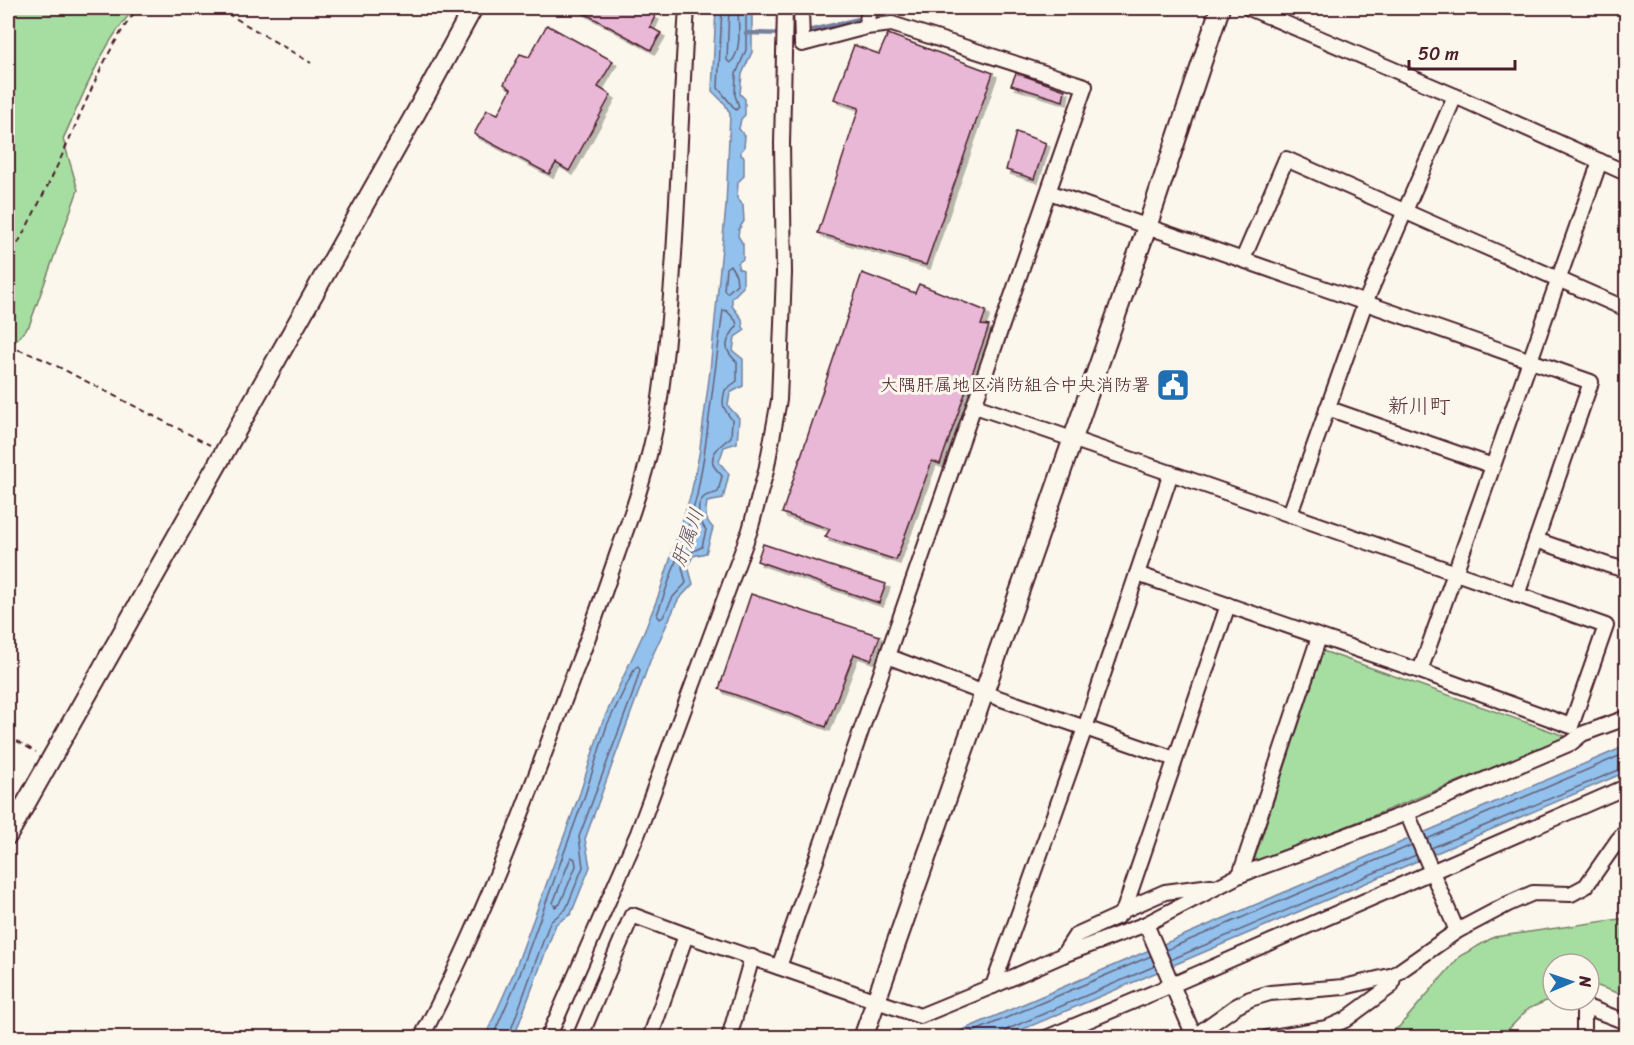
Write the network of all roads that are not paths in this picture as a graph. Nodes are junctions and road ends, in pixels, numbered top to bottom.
1 (473, 8) edge
2 (687, 8) edge
3 (785, 8) edge
4 (801, 8) edge
5 (869, 8) edge
6 (1220, 8) edge
7 (1249, 8) edge
8 (866, 24) junction
9 (1455, 96) junction
10 (1599, 161) junction
11 (1626, 173) edge
12 (1049, 192) junction
13 (1405, 211) junction
14 (1147, 227) junction
15 (1243, 259) junction
16 (1558, 279) junction
17 (1365, 303) junction
18 (1626, 309) edge
19 (1531, 360) junction
20 (975, 406) junction
21 (1328, 408) junction
22 (1072, 439) junction
23 (1493, 466) junction
24 (1171, 473) junction
25 (1290, 514) junction
26 (1536, 540) junction
27 (1626, 570) edge
28 (1455, 573) junction
29 (1137, 574) junction
30 (1517, 595) junction
31 (1228, 605) junction
32 (1319, 637) junction
33 (887, 656) junction
34 (1420, 671) junction
35 (984, 693) junction
36 (1626, 718) edge
37 (1085, 728) junction
38 (1576, 730) junction
39 (1175, 759) junction
40 (1626, 787) edge
41 (1407, 813) junction
42 (1626, 831) edge
43 (8, 835) edge
44 (1430, 870) junction
45 (1240, 875) junction
46 (1222, 884) junction
47 (1124, 910) junction
48 (1149, 931) junction
49 (1457, 931) junction
50 (686, 935) junction
51 (1064, 955) junction
52 (752, 957) junction
53 (779, 967) junction
54 (1394, 975) junction
55 (1170, 982) junction
56 (993, 986) junction
57 (875, 1000) junction
58 (1626, 1022) edge
59 (1193, 1037) edge
60 (421, 1038) edge
61 (548, 1038) edge
62 (580, 1038) edge
63 (650, 1038) edge
64 (729, 1038) edge
65 (863, 1038) edge
66 (1046, 1038) edge
67 (1267, 1038) edge
68 (1584, 1038) edge

1 - 43 street
2 - 60 street
3 - 61 street
4 - 8 street
5 - 8 street
6 - 14 street
7 - 9 street
8 - 12 street
9 - 10 street
9 - 13 street
10 - 11 street
10 - 16 street
12 - 14 street
12 - 20 street
13 - 15 street
13 - 16 street
13 - 17 street
14 - 15 street
14 - 22 street
15 - 17 street
16 - 18 street
16 - 19 street
17 - 19 street
17 - 21 street
19 - 23 street
19 - 26 street
20 - 22 street
20 - 33 street
21 - 23 street
21 - 25 street
22 - 24 street
22 - 35 street
23 - 28 street
24 - 25 street
24 - 29 street
25 - 28 street
26 - 27 street
26 - 30 street
28 - 30 street
28 - 34 street
29 - 31 street
29 - 37 street
30 - 38 street
31 - 32 street
31 - 39 street
32 - 34 street
32 - 45 street
33 - 35 street
33 - 53 street
34 - 38 street
35 - 37 street
35 - 57 street
36 - 38 street
37 - 39 street
37 - 56 street
38 - 41 street
39 - 47 street
40 - 44 street
41 - 44 street
41 - 45 street
42 - 49 street
44 - 49 street
44 - 55 street
45 - 46 street
46 - 47 street
46 - 48 street
47 - 51 street
48 - 51 street
48 - 55 street
49 - 54 street
50 - 52 street
50 - 62 street
50 - 63 street
51 - 56 street
52 - 53 street
52 - 64 street
53 - 57 street
54 - 59 street
54 - 67 street
55 - 59 street
55 - 66 street
56 - 57 street
57 - 65 street
58 - 68 street

